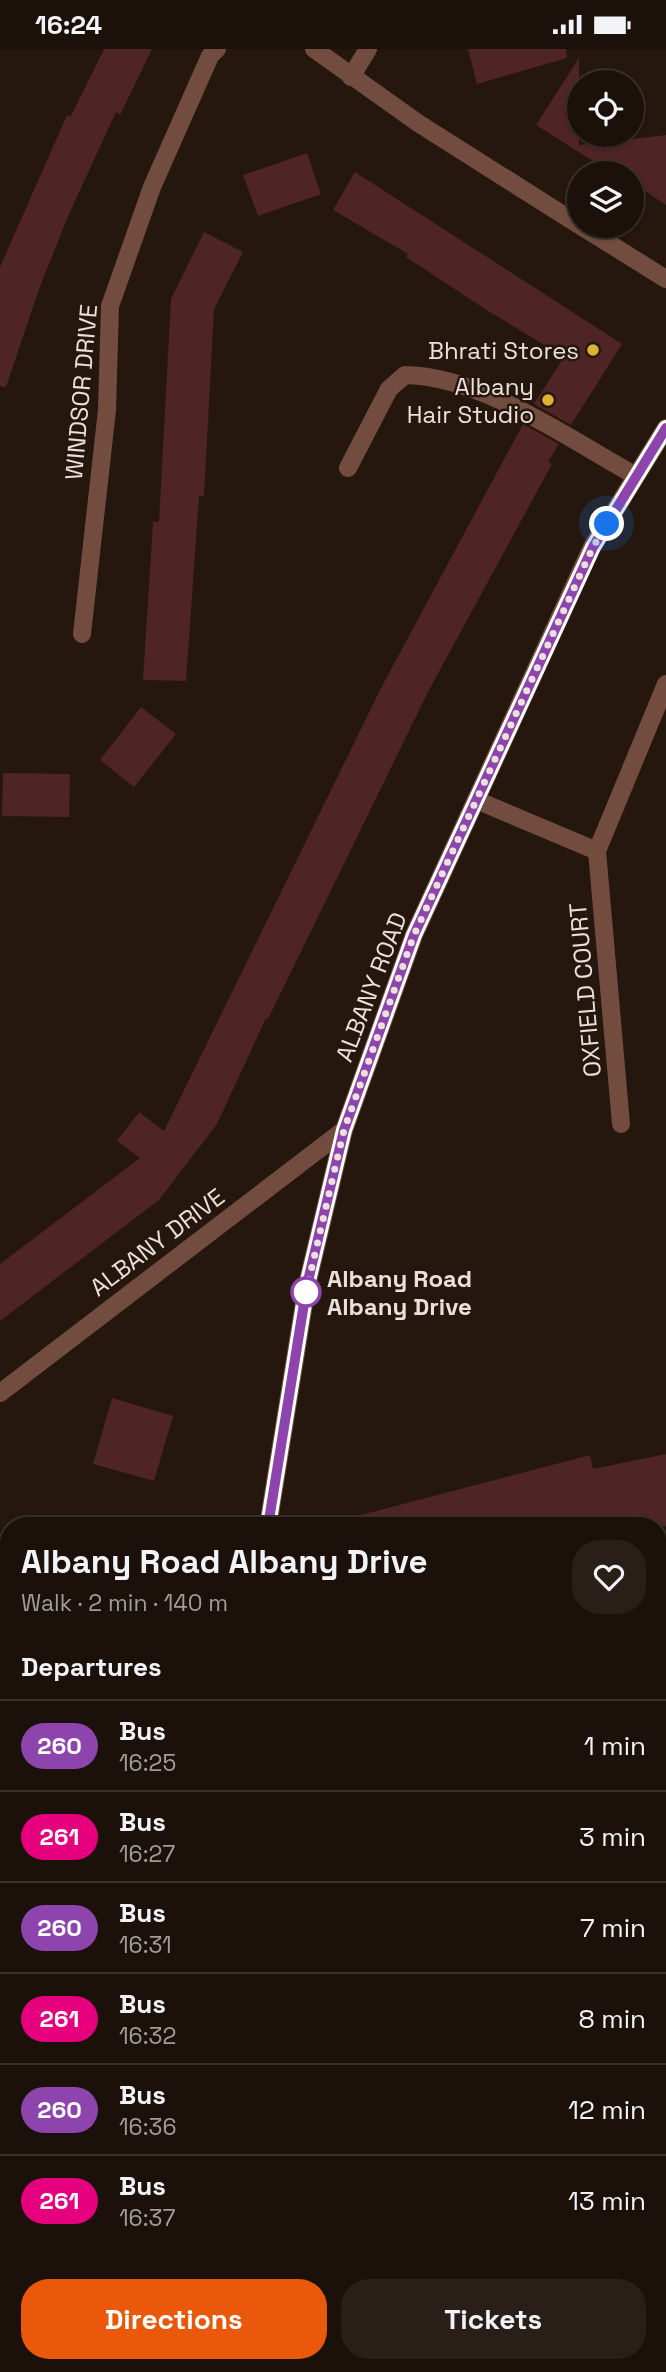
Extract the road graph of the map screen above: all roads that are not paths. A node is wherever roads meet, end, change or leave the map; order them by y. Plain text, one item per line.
1 (217, 49) edge
2 (314, 49) edge
3 (368, 49) edge
4 (351, 77) junction
5 (567, 217) edge
6 (601, 238) edge
7 (666, 279) edge
8 (666, 428) edge
9 (348, 468) dead end
10 (636, 476) junction
11 (82, 634) dead end
12 (666, 684) edge
13 (476, 800) junction
14 (597, 851) junction
15 (621, 1124) dead end
16 (344, 1130) junction
17 (0, 1394) edge
18 (269, 1517) edge

1 - 11 street, WINDSOR DRIVE
2 - 4 street
3 - 4 street
4 - 5 street
6 - 7 street
8 - 10 street, ALBANY ROAD
9 - 10 street
10 - 13 street, ALBANY ROAD
12 - 14 street, OXFIELD COURT
13 - 14 street
13 - 16 street, ALBANY ROAD
14 - 15 street, OXFIELD COURT
16 - 17 street, ALBANY DRIVE
16 - 18 street, ALBANY ROAD

